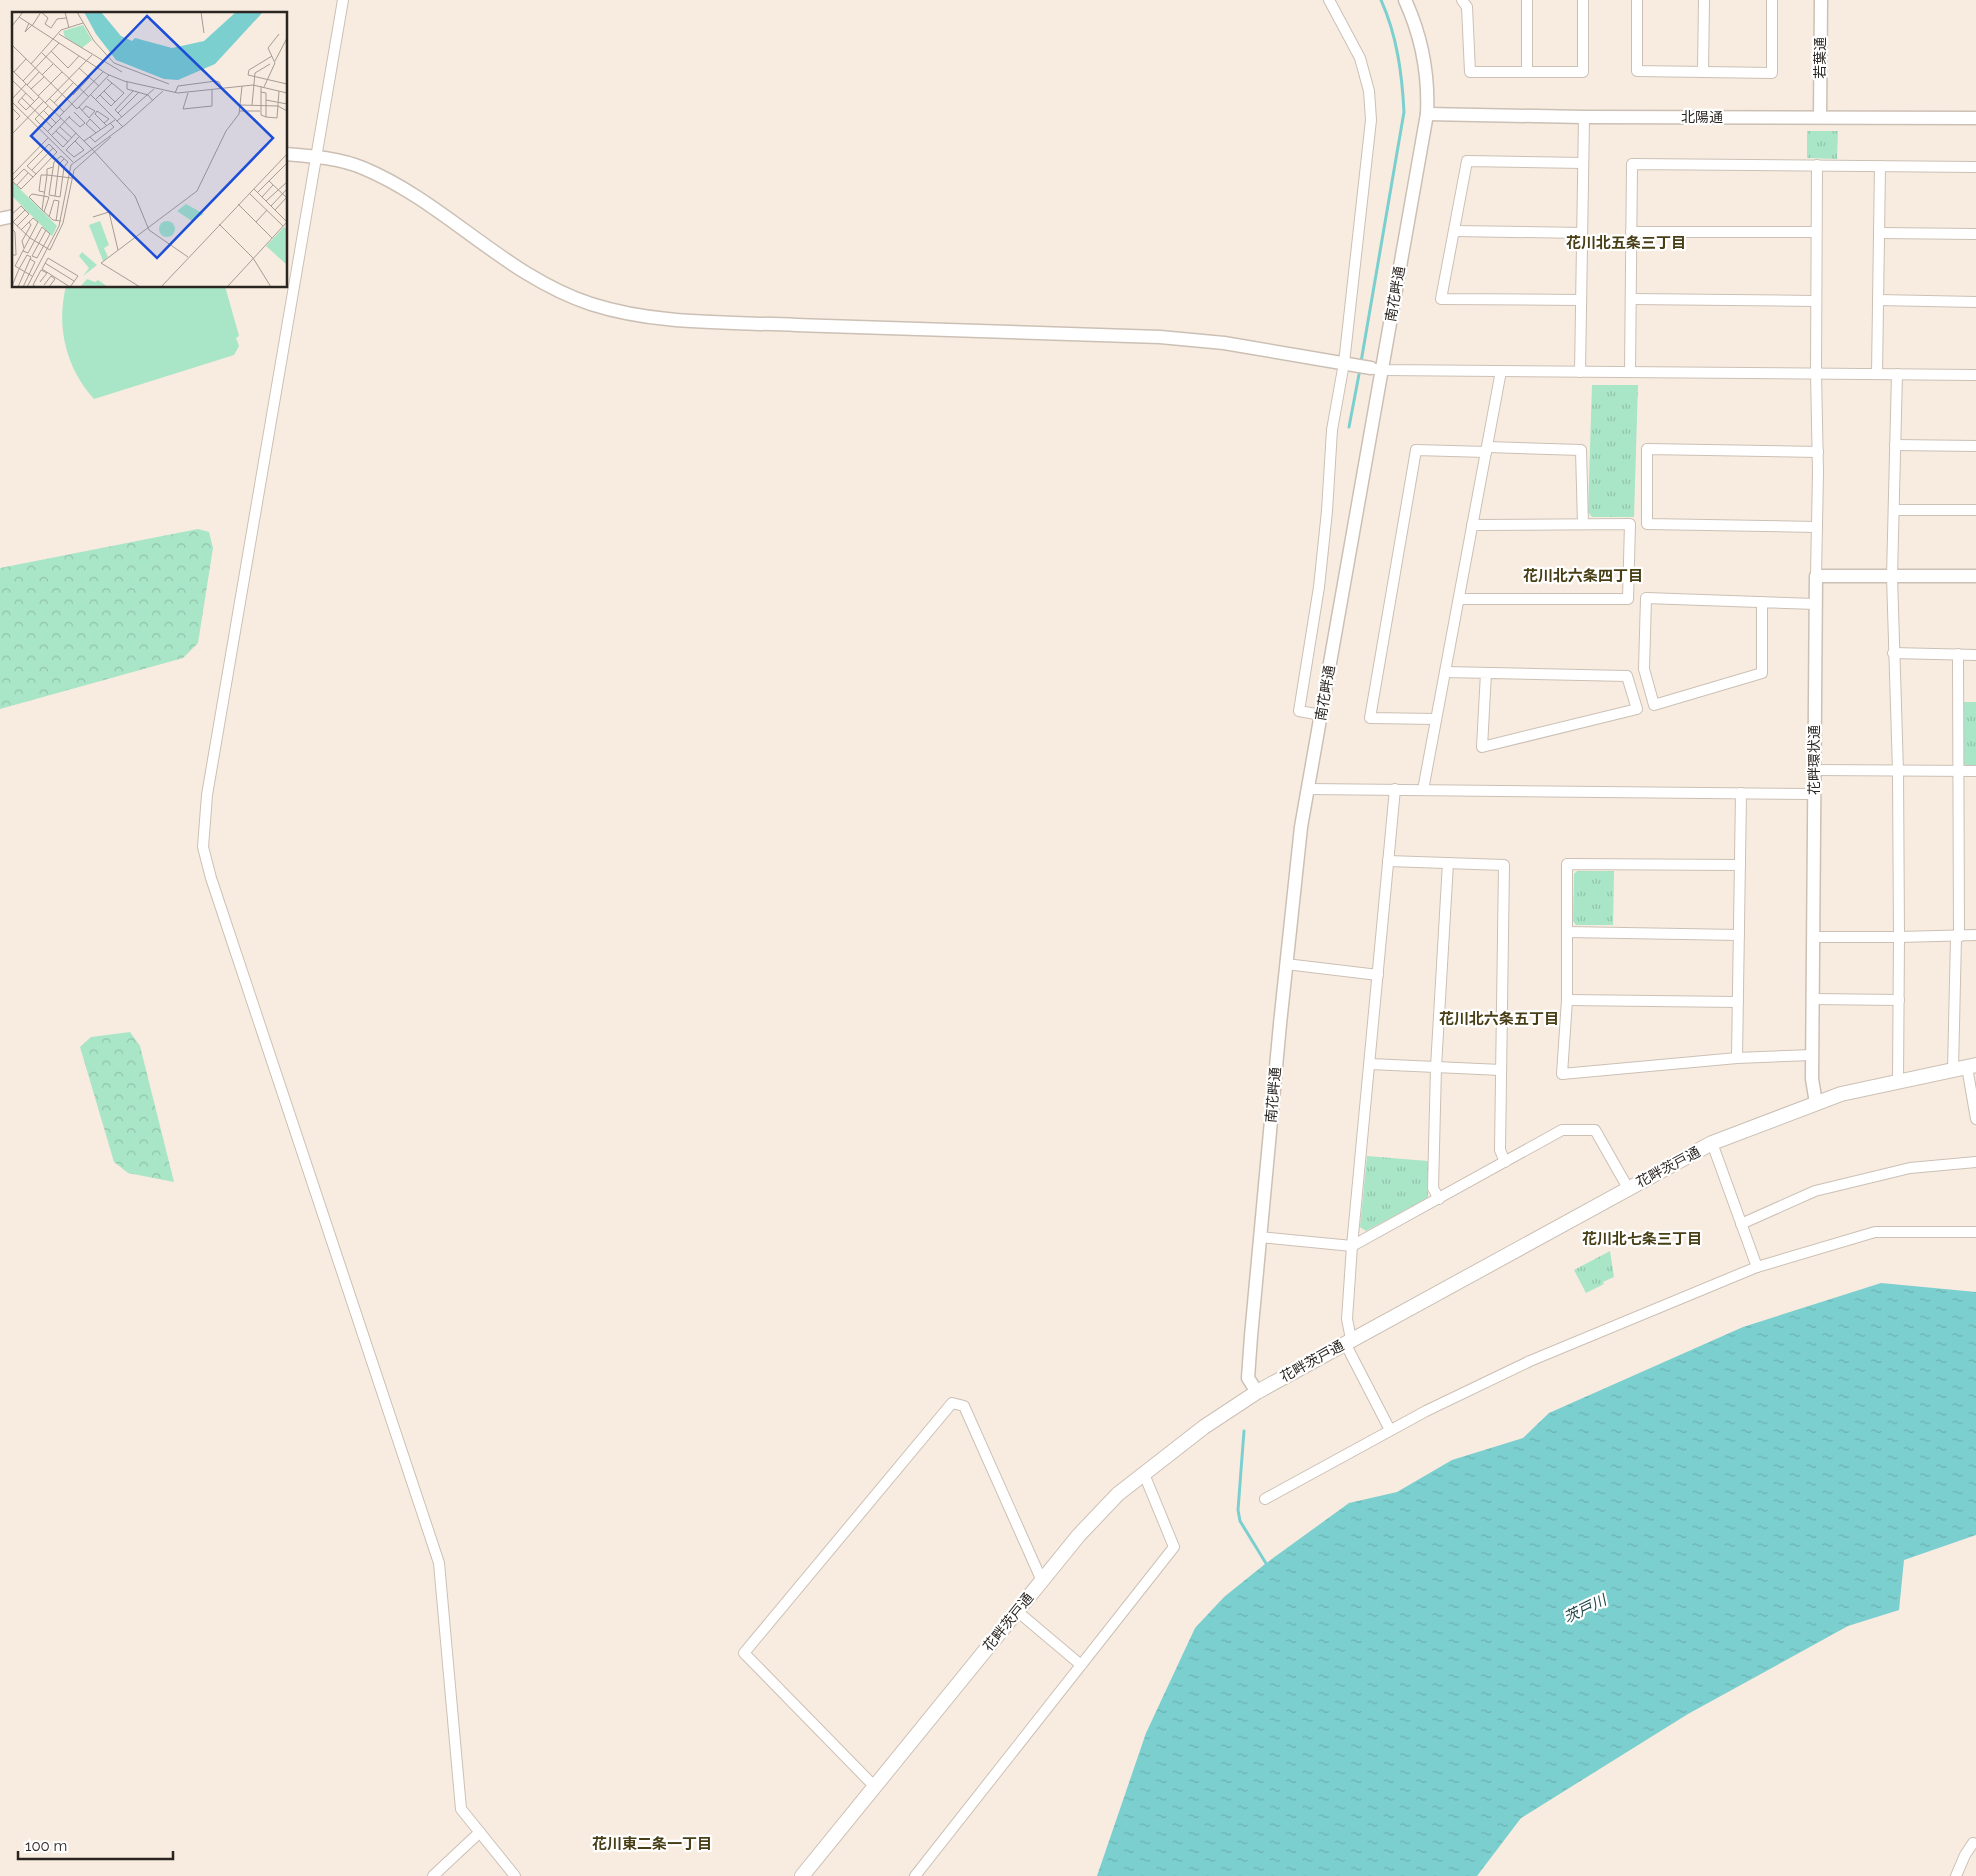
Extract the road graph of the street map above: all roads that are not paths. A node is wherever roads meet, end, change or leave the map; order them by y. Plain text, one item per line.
1 (343, 0) edge
2 (1329, 0) edge
3 (1405, 0) edge
4 (1462, 0) edge
5 (1527, 0) edge
6 (1583, 0) edge
7 (1637, 0) edge
8 (1704, 0) edge
9 (1772, 0) edge
10 (1821, 0) edge
11 (1527, 72) junction
12 (1703, 72) junction
13 (1427, 114) junction
14 (1584, 117) junction
15 (1820, 117) junction
16 (1976, 118) edge
17 (288, 154) edge
18 (315, 157) junction
19 (1583, 163) junction
20 (1817, 165) junction
21 (1880, 166) junction
22 (1976, 167) edge
23 (1454, 231) junction
24 (1631, 232) junction
25 (1816, 232) junction
26 (1582, 233) junction
27 (1879, 233) junction
28 (1976, 234) edge
29 (1631, 299) junction
30 (1581, 300) junction
31 (1816, 300) junction
32 (1878, 300) junction
33 (1976, 302) edge
34 (1349, 364) junction
35 (1376, 369) junction
36 (1501, 371) junction
37 (1580, 372) junction
38 (1630, 372) junction
39 (1816, 373) junction
40 (1877, 374) junction
41 (1897, 374) junction
42 (1976, 375) edge
43 (1895, 445) junction
44 (1976, 446) edge
45 (1486, 450) junction
46 (1818, 452) junction
47 (1894, 510) junction
48 (1976, 510) edge
49 (1583, 524) junction
50 (1472, 525) junction
51 (1817, 527) junction
52 (1816, 576) junction
53 (1892, 576) junction
54 (1976, 576) edge
55 (1459, 599) junction
56 (1762, 602) junction
57 (1816, 604) junction
58 (1893, 653) junction
59 (1958, 654) junction
60 (1976, 655) edge
61 (1445, 672) junction
62 (1486, 673) junction
63 (1321, 715) junction
64 (1436, 719) junction
65 (1814, 770) junction
66 (1898, 770) junction
67 (1957, 771) junction
68 (1976, 771) edge
69 (1308, 789) junction
70 (1395, 789) junction
71 (1423, 790) junction
72 (1741, 793) junction
73 (1814, 794) junction
74 (1388, 860) junction
75 (1448, 863) junction
76 (1740, 865) junction
77 (1567, 932) junction
78 (1739, 935) junction
79 (1976, 935) edge
80 (1813, 937) junction
81 (1958, 937) junction
82 (1899, 938) junction
83 (1286, 964) junction
84 (1378, 975) junction
85 (1813, 999) junction
86 (1567, 1000) junction
87 (1899, 1000) junction
88 (1738, 1002) junction
89 (1812, 1055) junction
90 (1737, 1058) junction
91 (1370, 1064) junction
92 (1436, 1067) junction
93 (1965, 1067) edge
94 (1501, 1070) junction
95 (1898, 1082) junction
96 (1816, 1103) junction
97 (1976, 1119) edge
98 (1712, 1143) junction
99 (1505, 1162) junction
100 (1976, 1162) edge
101 (1628, 1188) junction
102 (1439, 1199) junction
103 (1741, 1224) junction
104 (1976, 1232) edge
105 (1260, 1237) junction
106 (1352, 1246) junction
107 (1757, 1267) junction
108 (1348, 1341) junction
109 (1257, 1392) junction
110 (1390, 1430) junction
111 (1144, 1474) junction
112 (1265, 1499) dead end
113 (1042, 1581) junction
114 (1017, 1611) junction
115 (1081, 1666) junction
116 (874, 1786) junction
117 (480, 1832) junction
118 (1973, 1843) dead end
119 (805, 1875) edge
120 (433, 1876) edge
121 (515, 1876) edge
122 (915, 1876) edge
123 (1956, 1876) edge

1 - 18 street
2 - 34 street
3 - 13 street, 南花畔通
4 - 11 street
5 - 11 street
6 - 11 street
7 - 12 street
8 - 12 street
9 - 12 street
10 - 15 street, 若葉通
13 - 14 street, 北陽通
13 - 35 street, 南花畔通
14 - 15 street, 北陽通
14 - 19 street
15 - 16 street, 北陽通
17 - 18 street
18 - 34 street
18 - 117 street
19 - 23 street
19 - 26 street
20 - 21 street
20 - 24 street
20 - 25 street
21 - 22 street
21 - 27 street
23 - 26 street
23 - 30 street
24 - 25 street
24 - 29 street
25 - 31 street
26 - 30 street
27 - 28 street
27 - 32 street
29 - 31 street
29 - 38 street
30 - 37 street
31 - 39 street
32 - 33 street
32 - 40 street
34 - 35 street
34 - 63 street
35 - 36 street
35 - 63 street, 南花畔通
36 - 37 street
36 - 45 street
37 - 38 street
38 - 39 street
39 - 40 street
39 - 46 street
40 - 41 street
41 - 42 street
41 - 43 street
43 - 44 street
43 - 47 street
45 - 49 street
45 - 50 street
45 - 64 street
46 - 51 street
46 - 51 street
47 - 48 street
47 - 53 street
49 - 50 street
49 - 55 street
50 - 55 street
51 - 52 street
52 - 53 street
52 - 57 street, 花畔環状通
53 - 54 street
53 - 58 street
55 - 61 street
56 - 56 street
56 - 57 street
57 - 65 street, 花畔環状通
58 - 59 street
58 - 66 street
59 - 60 street
59 - 67 street
61 - 62 street
61 - 64 street
62 - 62 street
63 - 69 street, 南花畔通
64 - 71 street
65 - 66 street
65 - 73 street, 花畔環状通
66 - 67 street
66 - 82 street
67 - 68 street
67 - 81 street
69 - 70 street
69 - 83 street, 南花畔通
70 - 71 street
70 - 74 street
71 - 72 street
72 - 73 street
72 - 76 street
73 - 80 street, 花畔環状通
74 - 75 street
74 - 84 street
75 - 92 street
75 - 94 street
76 - 77 street
76 - 78 street
77 - 78 street
77 - 86 street
78 - 88 street
79 - 81 street
80 - 82 street
80 - 85 street, 花畔環状通
81 - 82 street
81 - 93 street
82 - 87 street
83 - 84 street
83 - 105 street, 南花畔通
84 - 91 street
85 - 87 street
85 - 89 street, 花畔環状通
86 - 88 street
86 - 90 street
87 - 95 street
88 - 90 street
89 - 90 street
89 - 96 street, 花畔環状通
91 - 92 street
91 - 106 street
92 - 94 street
92 - 102 street
93 - 95 main road, 花畔茨戸通
93 - 97 street
94 - 99 street
95 - 96 main road, 花畔茨戸通
96 - 98 main road, 花畔茨戸通
98 - 101 main road, 花畔茨戸通
98 - 103 street
99 - 101 street
99 - 102 street
100 - 103 street
101 - 108 main road, 花畔茨戸通
102 - 106 street
103 - 107 street
104 - 107 street
105 - 106 street
105 - 109 street, 南花畔通
106 - 108 street
107 - 110 street
108 - 109 main road, 花畔茨戸通
108 - 110 street
109 - 111 main road, 花畔茨戸通
110 - 112 street
111 - 113 main road, 花畔茨戸通
111 - 115 street
113 - 114 main road, 花畔茨戸通
113 - 116 street
114 - 115 street
114 - 116 main road, 花畔茨戸通
115 - 122 street
116 - 119 main road, 花畔茨戸通
117 - 120 street
117 - 121 street
118 - 123 street

